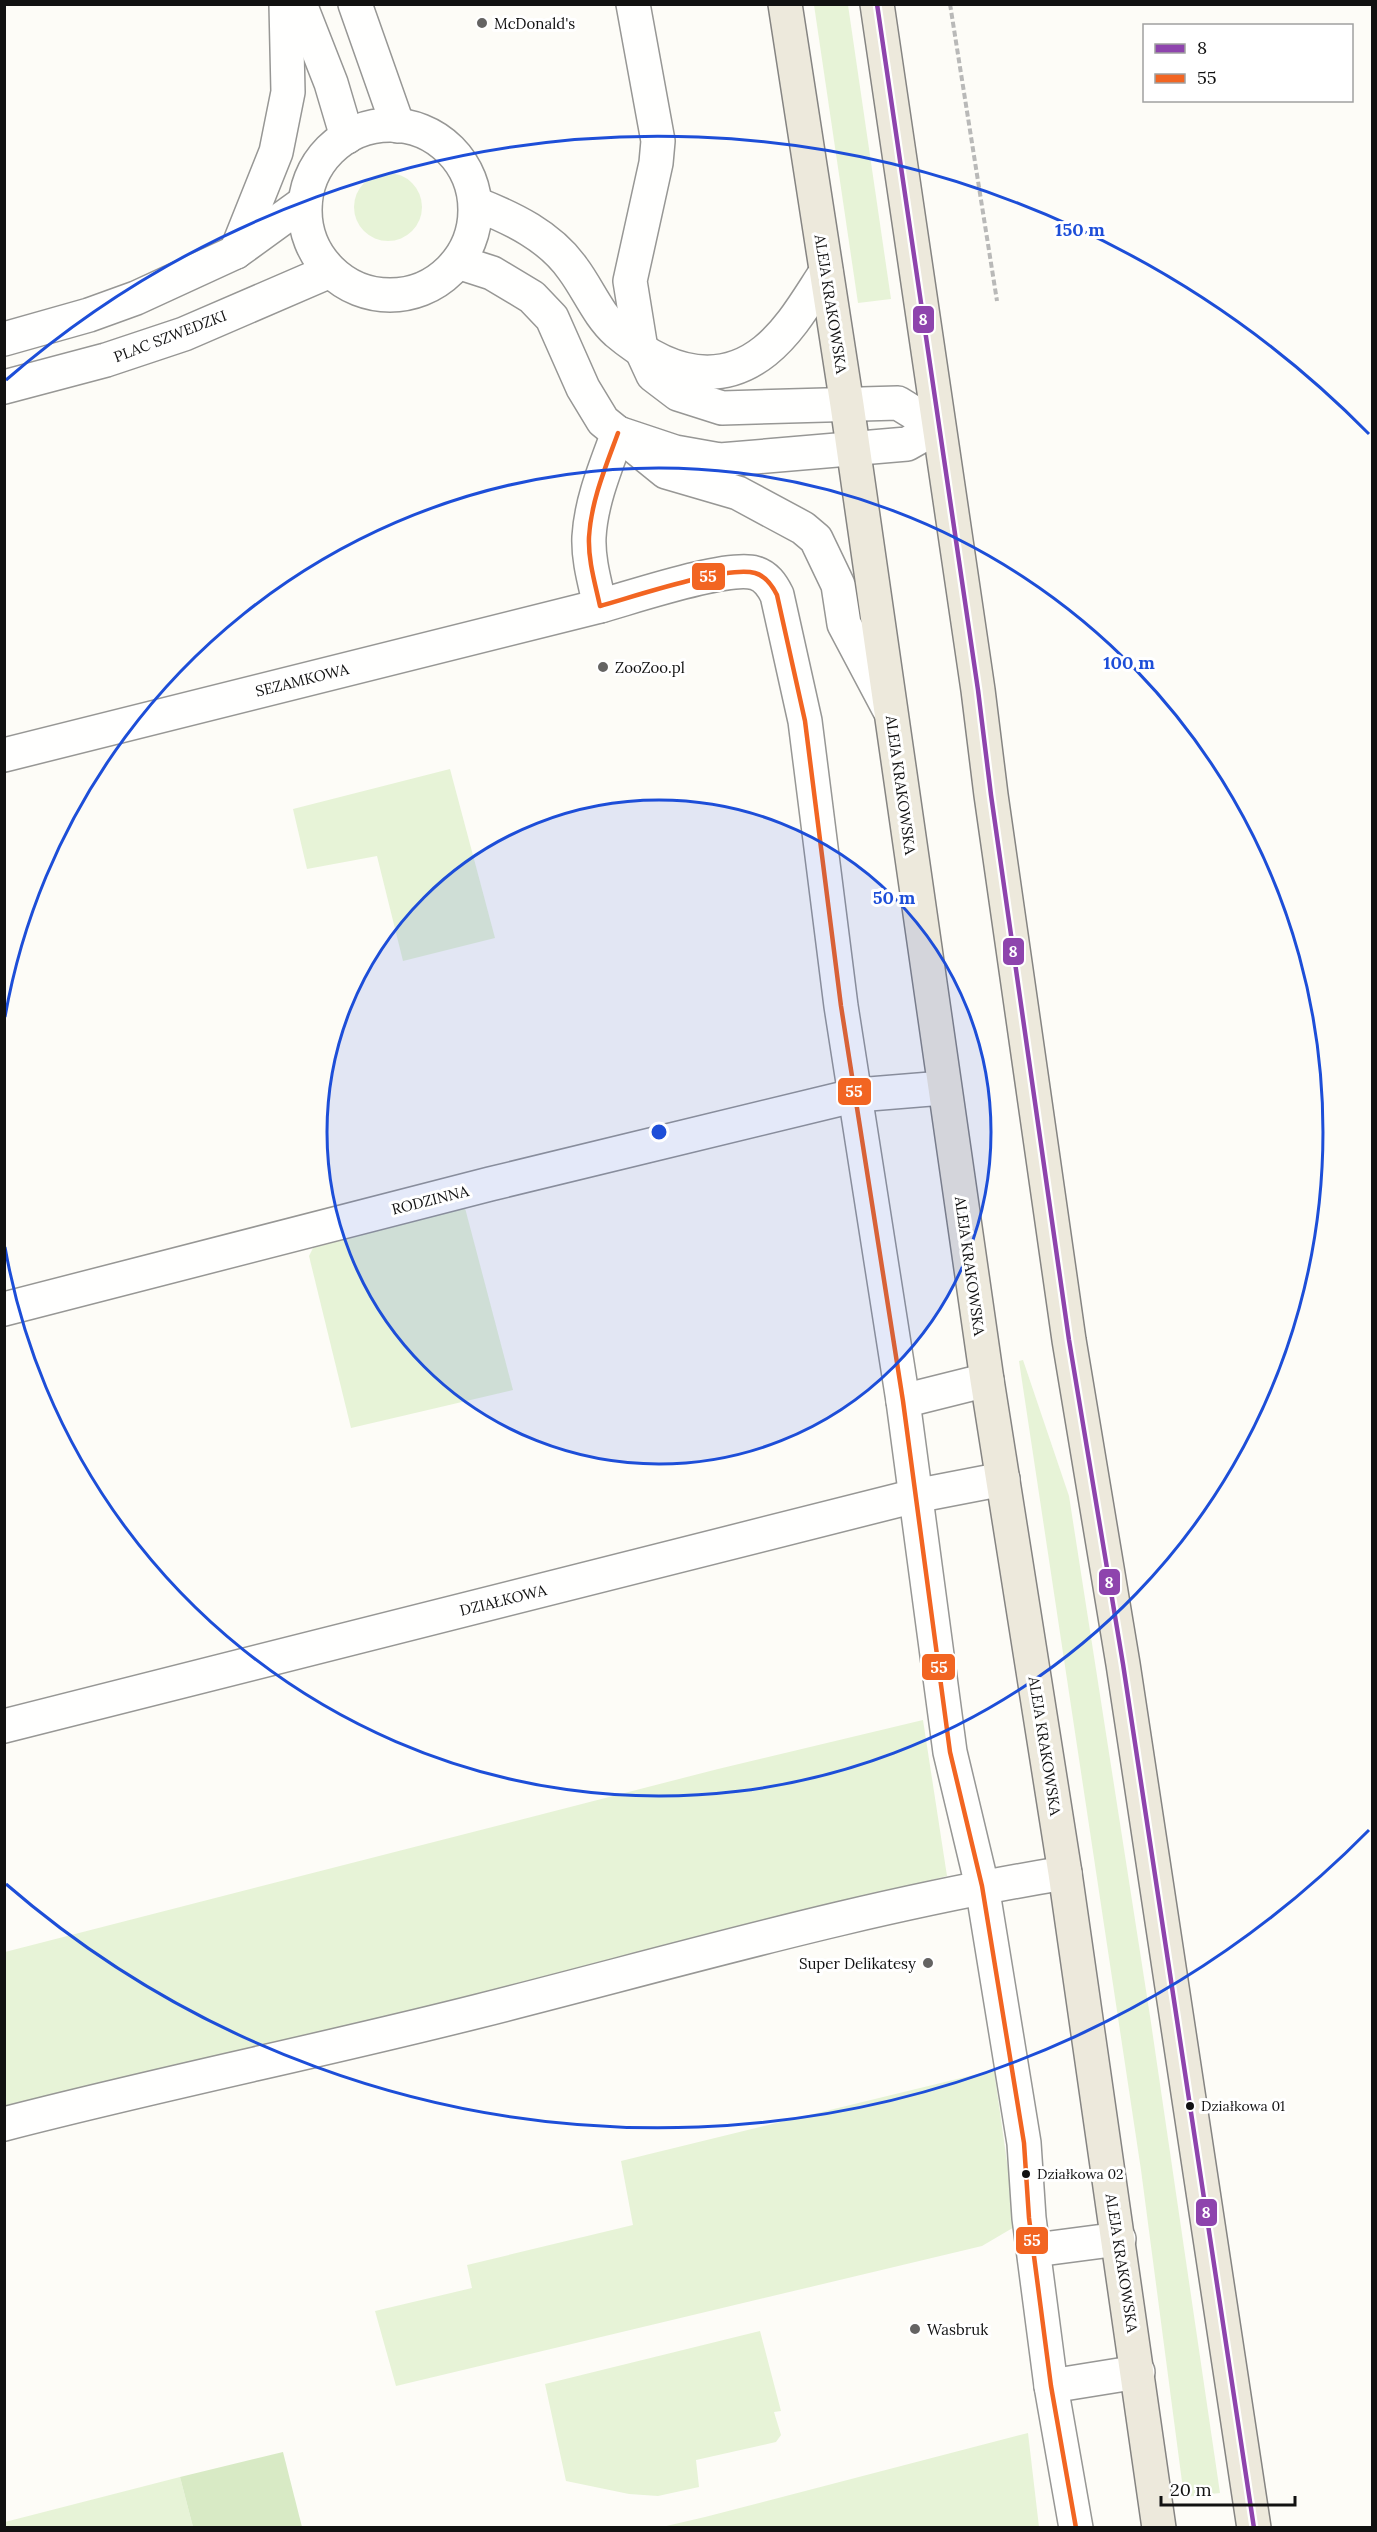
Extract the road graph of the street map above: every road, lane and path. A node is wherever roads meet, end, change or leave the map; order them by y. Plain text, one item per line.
1 (286, 4) edge
2 (300, 4) edge
3 (355, 4) edge
4 (633, 4) edge
5 (785, 4) edge
6 (877, 4) edge
7 (951, 4) edge
8 (398, 126) junction
9 (346, 137) junction
10 (305, 202) junction
11 (476, 204) junction
12 (236, 252) junction
13 (458, 262) junction
14 (330, 271) junction
15 (826, 272) junction
16 (997, 301) dead end
17 (4, 339) edge
18 (641, 349) junction
19 (4, 387) edge
20 (847, 405) junction
21 (938, 427) junction
22 (618, 433) junction
23 (852, 450) junction
24 (600, 606) junction
25 (891, 713) junction
26 (4, 755) edge
27 (943, 1088) junction
28 (857, 1095) junction
29 (4, 1309) edge
30 (987, 1380) junction
31 (903, 1401) junction
32 (1003, 1479) junction
33 (915, 1496) junction
34 (4, 1726) edge
35 (1065, 1873) junction
36 (982, 1886) junction
37 (4, 2124) edge
38 (1119, 2239) junction
39 (1035, 2250) junction
40 (1138, 2372) junction
41 (1052, 2386) junction
42 (1076, 2528) edge
43 (1159, 2528) edge
44 (1254, 2528) edge

1 - 12 street
2 - 9 street
3 - 8 street
4 - 18 street
5 - 15 main road, ALEJA KRAKOWSKA
6 - 21 main road
7 - 16 path
8 - 9 street
8 - 11 street
9 - 10 street
10 - 12 street
10 - 14 street
11 - 13 street
11 - 18 street
12 - 17 street
13 - 14 street
13 - 22 street
14 - 19 street, PLAC SZWEDZKI
15 - 18 street
15 - 20 main road, ALEJA KRAKOWSKA
18 - 20 street
20 - 21 street
20 - 23 main road, ALEJA KRAKOWSKA
21 - 23 street
21 - 44 main road
22 - 23 street
22 - 24 street
22 - 25 street
23 - 25 main road, ALEJA KRAKOWSKA
24 - 26 street, SEZAMKOWA
24 - 28 street
25 - 27 main road, ALEJA KRAKOWSKA
27 - 28 street, RODZINNA
27 - 30 main road, ALEJA KRAKOWSKA
28 - 29 street, RODZINNA
28 - 31 street
30 - 31 street
30 - 32 main road, ALEJA KRAKOWSKA
31 - 33 street
32 - 33 street, DZIAŁKOWA
32 - 35 main road, ALEJA KRAKOWSKA
33 - 34 street, DZIAŁKOWA
33 - 36 street
35 - 36 street
35 - 38 main road, ALEJA KRAKOWSKA
36 - 37 street
36 - 39 street
38 - 39 street
38 - 40 main road, ALEJA KRAKOWSKA
39 - 41 street
40 - 41 street
40 - 43 main road, ALEJA KRAKOWSKA
41 - 42 street

